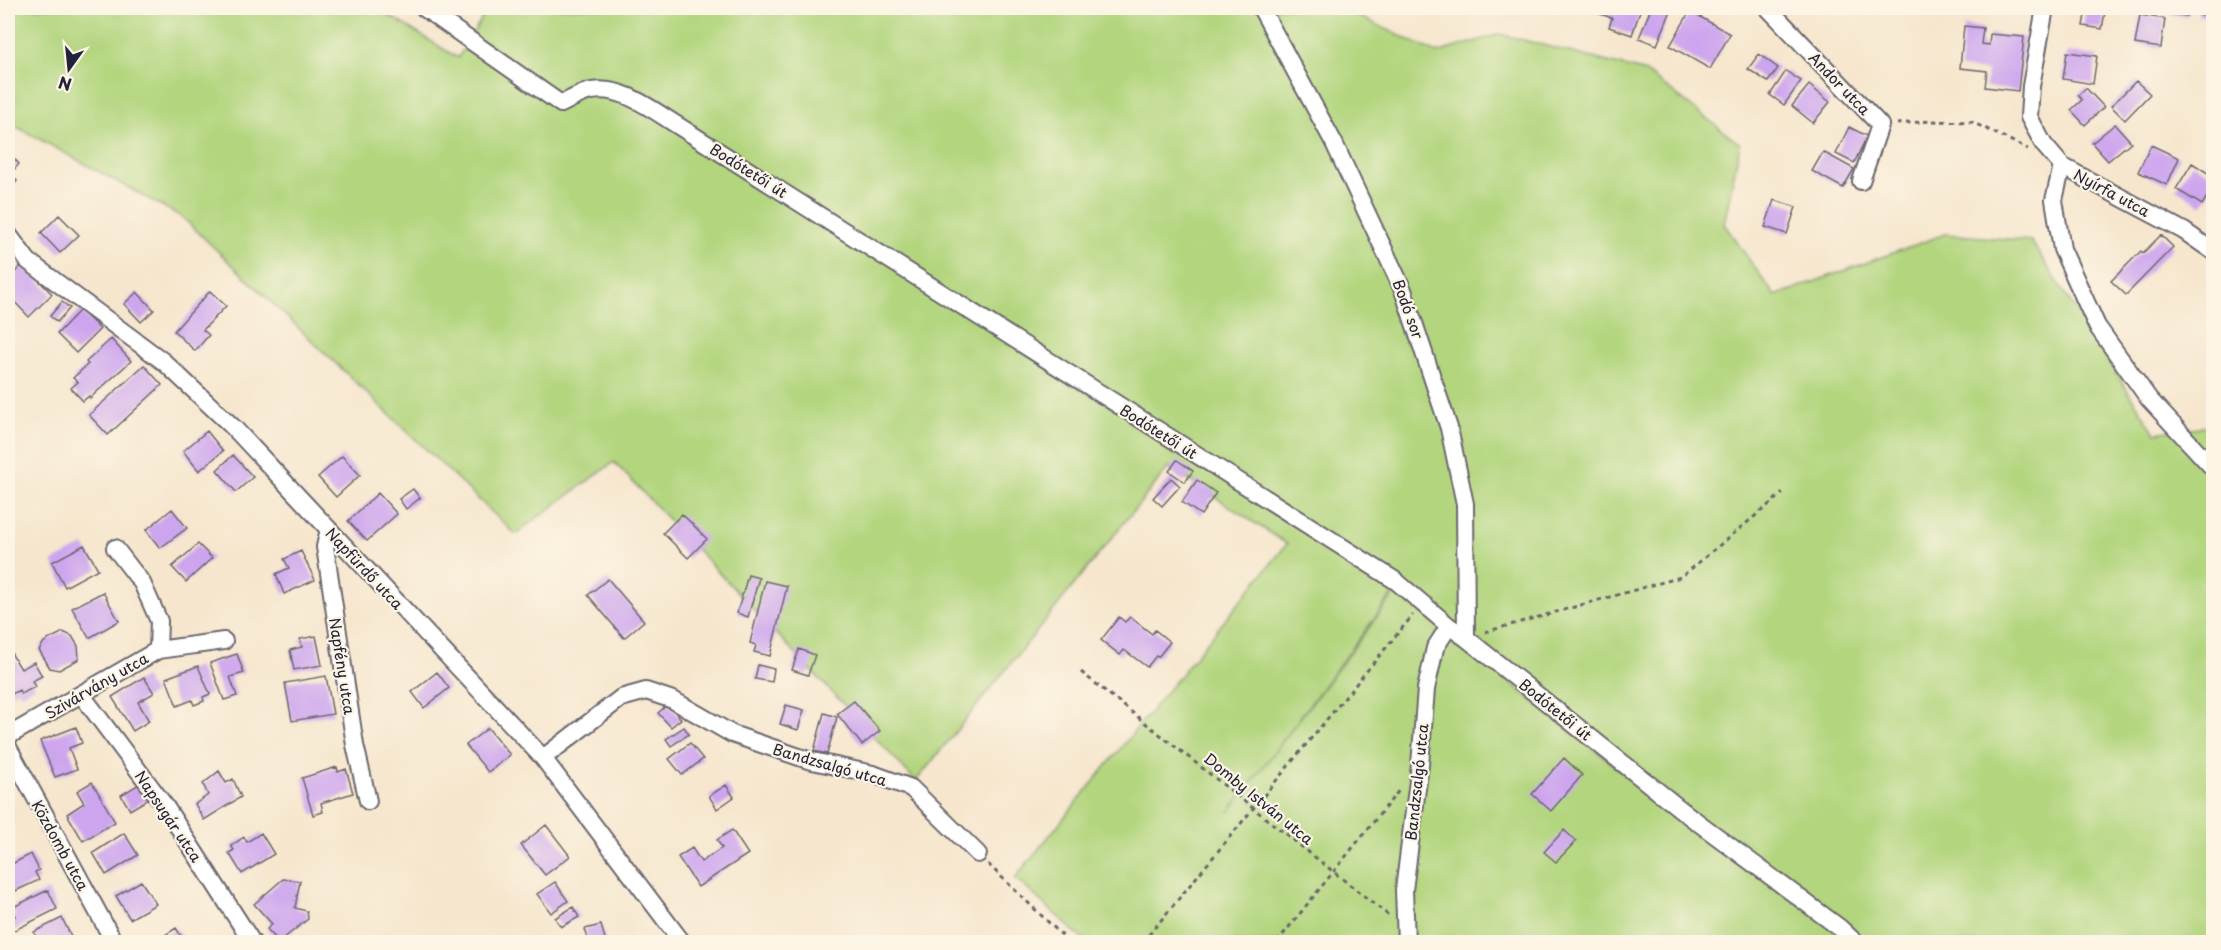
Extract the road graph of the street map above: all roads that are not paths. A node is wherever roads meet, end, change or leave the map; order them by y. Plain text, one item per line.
1 (424, 8) edge
2 (1261, 8) edge
3 (1768, 8) edge
4 (2045, 8) edge
5 (2062, 166) junction
6 (1861, 181) dead end
7 (8, 234) edge
8 (2214, 252) edge
9 (2214, 469) edge
10 (329, 529) junction
11 (115, 548) dead end
12 (1449, 626) junction
13 (1466, 638) junction
14 (224, 642) dead end
15 (158, 650) junction
16 (81, 694) junction
17 (8, 736) edge
18 (8, 747) edge
19 (543, 758) junction
20 (368, 801) dead end
21 (978, 854) road end
22 (1406, 936) edge
23 (114, 942) edge
24 (252, 942) edge
25 (682, 942) edge
26 (1855, 942) edge

1 - 12 street, Bodótetői út
2 - 13 street, Bodó sor
3 - 6 street, Andor utca
4 - 5 street, Nyírfa utca
5 - 8 street, Nyírfa utca
5 - 9 street
7 - 10 street, Napfürdő utca
10 - 19 street, Napfürdő utca
10 - 20 street, Napfény utca
11 - 15 street
12 - 13 street, Bodótetői út
12 - 22 street, Bandzsalgó utca
13 - 26 street, Bodótetői út
14 - 15 street, Szivárvány utca
15 - 16 street, Szivárvány utca
16 - 17 street, Szivárvány utca
16 - 24 street, Napsugár utca
18 - 23 street, Közdomb utca
19 - 21 street, Bandzsalgó utca
19 - 25 street, Napfürdő utca

